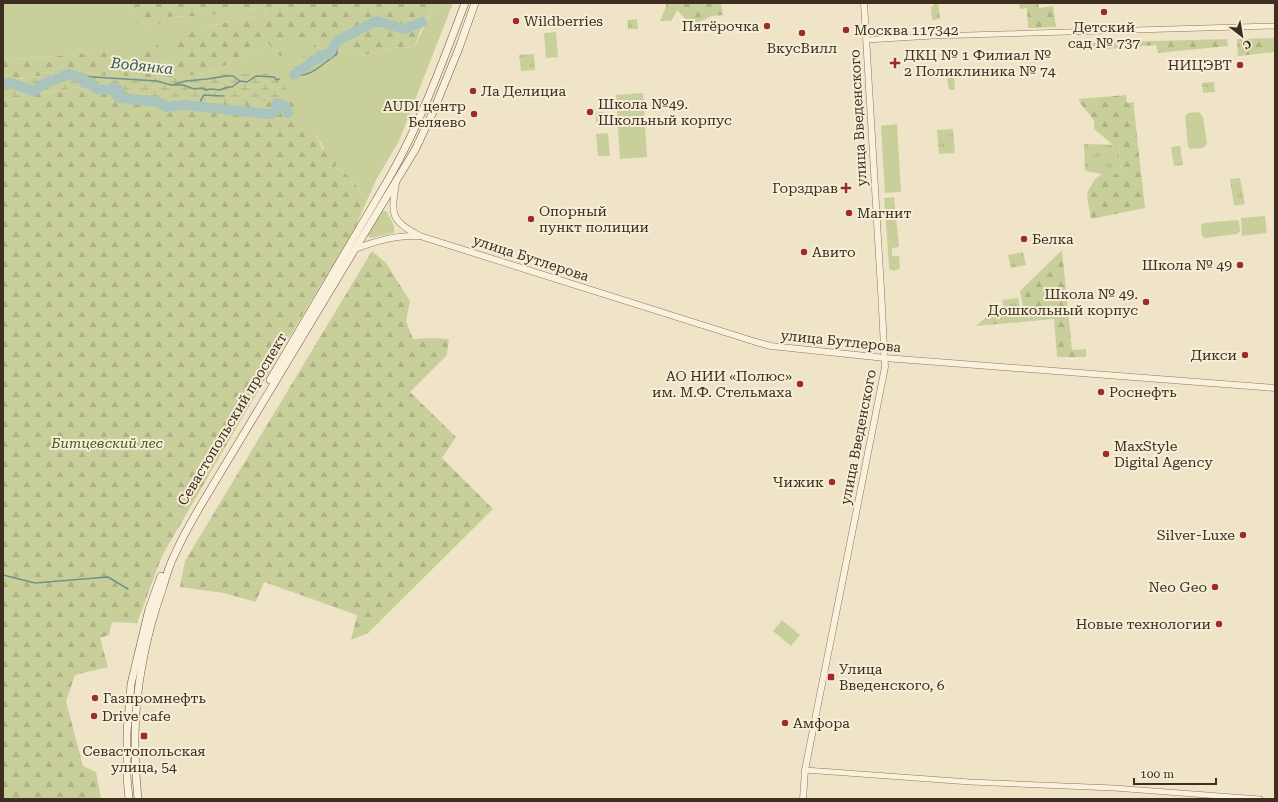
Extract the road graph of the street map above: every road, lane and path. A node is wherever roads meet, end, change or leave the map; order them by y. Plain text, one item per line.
1 (465, 3) edge
2 (475, 3) edge
3 (864, 3) edge
4 (1275, 26) edge
5 (866, 40) junction
6 (436, 76) junction
7 (446, 80) junction
8 (397, 181) junction
9 (420, 236) junction
10 (354, 248) junction
11 (885, 358) junction
12 (1275, 388) edge
13 (805, 770) junction
14 (129, 799) edge
15 (138, 799) edge
16 (803, 799) edge
17 (1260, 799) edge

1 - 6 main road, Севастопольский проспект
2 - 7 main road, Севастопольский проспект
3 - 5 street, улица Введенского
4 - 5 street
5 - 11 street, улица Введенского
6 - 7 street
6 - 14 main road, Севастопольский проспект
7 - 8 main road, Севастопольский проспект
8 - 9 street, улица Бутлерова
8 - 10 main road, Севастопольский проспект
9 - 10 street, улица Бутлерова
9 - 11 street, улица Бутлерова
10 - 15 main road, Севастопольский проспект
11 - 12 street, улица Бутлерова
11 - 13 street, улица Введенского
13 - 16 street, улица Введенского
13 - 17 street

